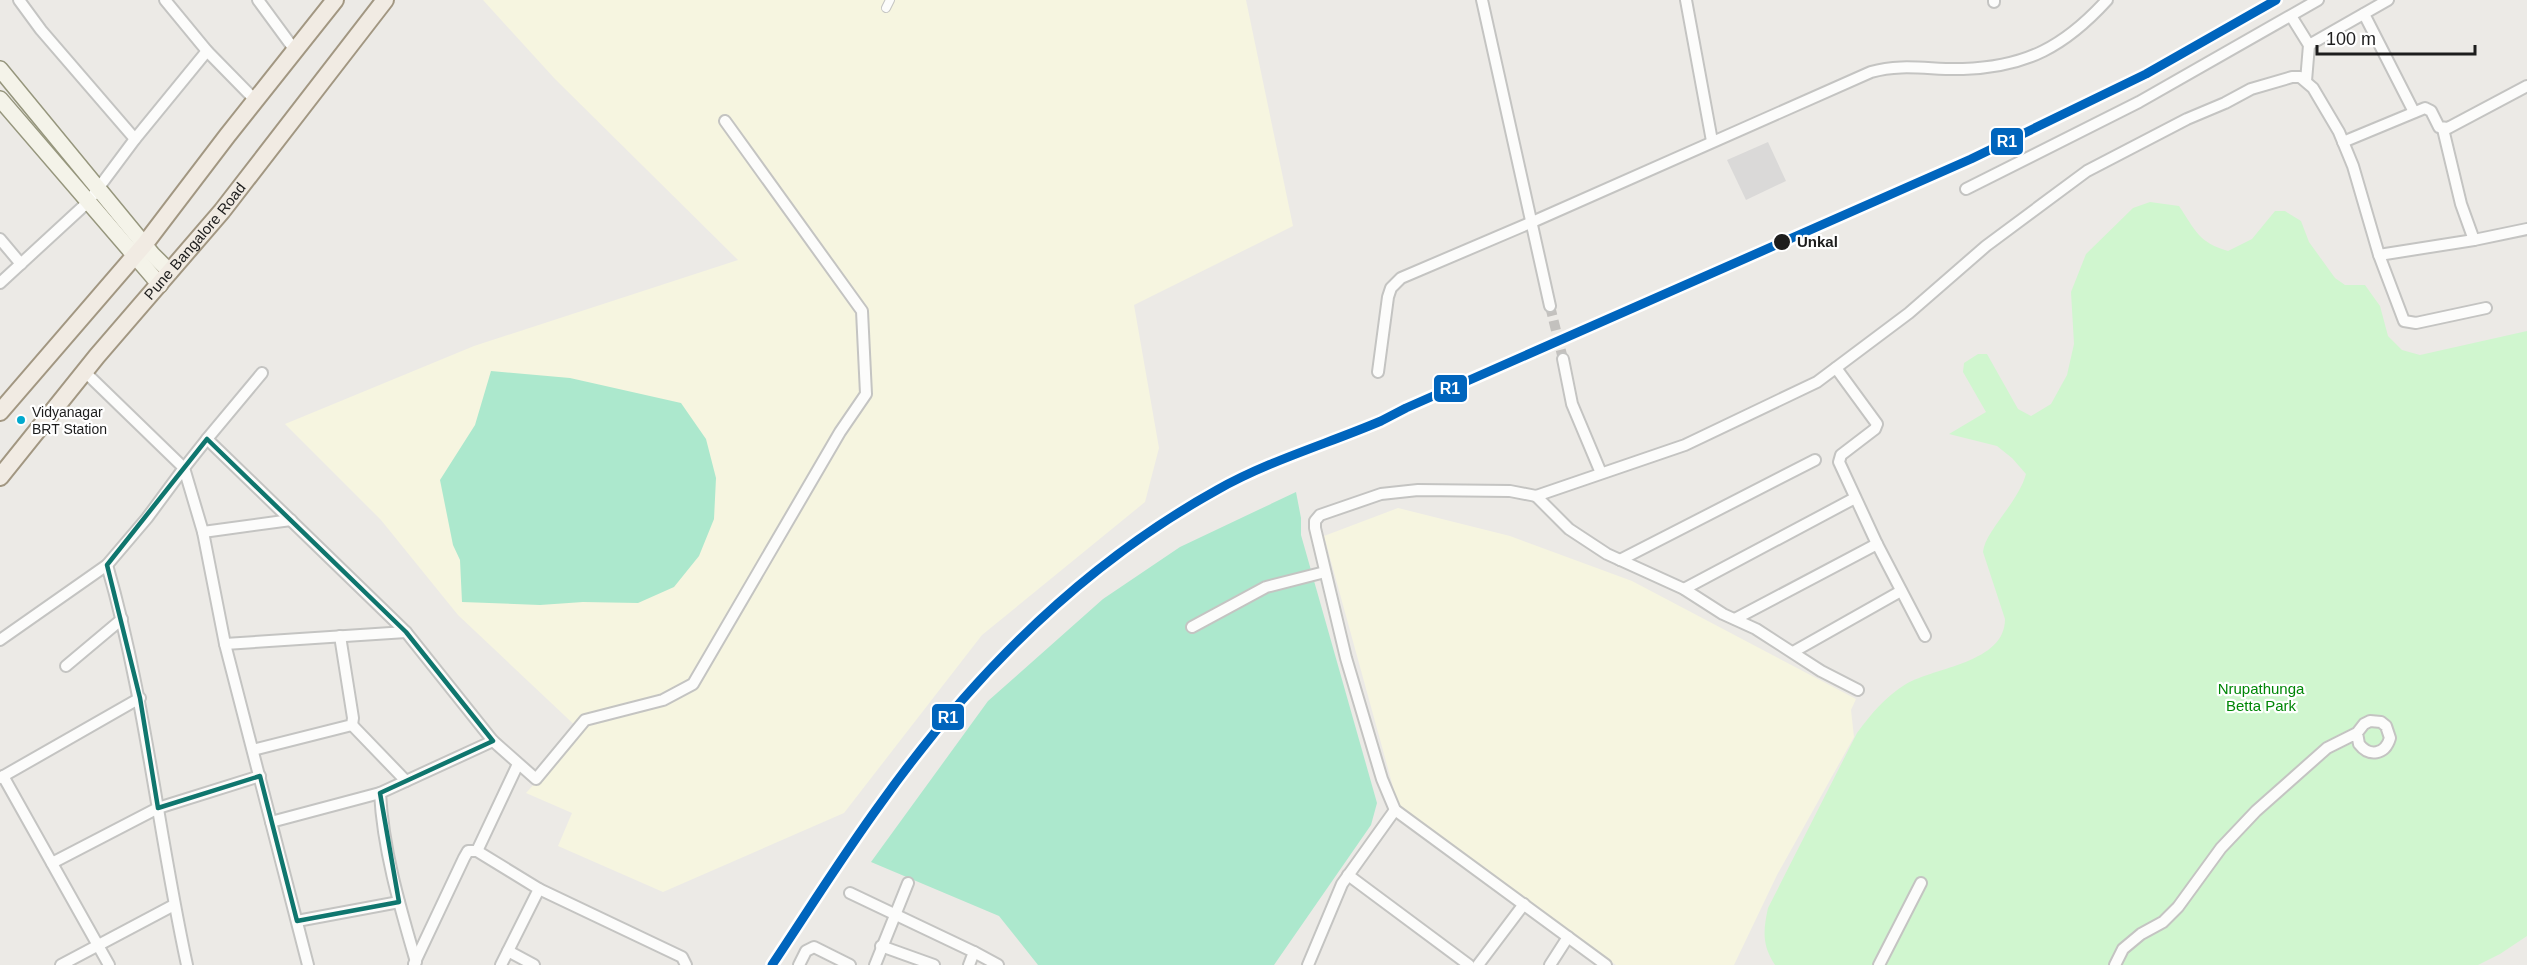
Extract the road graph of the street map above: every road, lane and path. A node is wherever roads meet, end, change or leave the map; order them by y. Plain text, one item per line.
1 (19, 0) edge
2 (165, 0) edge
3 (258, 0) edge
4 (334, 0) edge
5 (385, 0) edge
6 (1482, 0) edge
7 (1686, 0) edge
8 (2107, 0) edge
9 (2318, 0) edge
10 (2388, 0) edge
11 (2364, 14) junction
12 (2290, 16) junction
13 (2309, 45) junction
14 (294, 50) junction
15 (207, 51) junction
16 (0, 69) edge
17 (2306, 81) junction
18 (2527, 86) edge
19 (0, 99) edge
20 (256, 101) junction
21 (2414, 112) junction
22 (725, 121) dead end
23 (2443, 129) junction
24 (135, 139) junction
25 (1712, 141) junction
26 (2343, 142) junction
27 (99, 188) junction
28 (1966, 189) dead end
29 (88, 202) junction
30 (1530, 223) junction
31 (2527, 229) edge
32 (0, 239) edge
33 (2474, 240) junction
34 (139, 251) junction
35 (2379, 255) junction
36 (21, 264) junction
37 (165, 279) junction
38 (0, 283) edge
39 (1550, 306) tunnel mouth
40 (2486, 308) dead end
41 (1563, 359) tunnel mouth
42 (1836, 368) junction
43 (85, 372) junction
44 (1378, 372) dead end
45 (262, 373) dead end
46 (0, 412) edge
47 (207, 439) junction
48 (1815, 460) dead end
49 (184, 468) junction
50 (1601, 473) junction
51 (0, 477) edge
52 (1536, 496) junction
53 (1855, 498) junction
54 (291, 520) junction
55 (203, 532) junction
56 (1877, 544) junction
57 (1620, 560) junction
58 (107, 565) junction
59 (1324, 572) junction
60 (1684, 589) junction
61 (1901, 591) junction
62 (122, 619) junction
63 (1735, 619) junction
64 (1192, 627) dead end
65 (405, 632) junction
66 (340, 636) junction
67 (1925, 636) dead end
68 (0, 640) edge
69 (225, 644) junction
70 (1793, 652) junction
71 (66, 666) dead end
72 (1858, 690) dead end
73 (140, 698) junction
74 (352, 725) junction
75 (2357, 733) dead end
76 (493, 741) junction
77 (253, 750) junction
78 (518, 764) junction
79 (260, 776) junction
80 (1, 777) edge
81 (406, 781) junction
82 (380, 793) junction
83 (158, 808) junction
84 (1395, 810) junction
85 (271, 822) junction
86 (477, 851) junction
87 (52, 863) junction
88 (1348, 875) junction
89 (1921, 883) dead end
90 (908, 884) dead end
91 (539, 889) junction
92 (850, 893) dead end
93 (399, 902) junction
94 (1524, 904) junction
95 (174, 905) junction
96 (895, 912) junction
97 (297, 921) junction
98 (1568, 937) junction
99 (99, 946) junction
100 (882, 946) junction
101 (508, 951) junction
102 (974, 952) junction
103 (415, 963) edge
104 (304, 964) edge
105 (61, 965) edge
106 (109, 965) edge
107 (187, 965) edge
108 (501, 965) edge
109 (534, 965) edge
110 (686, 965) edge
111 (799, 965) edge
112 (849, 965) edge
113 (875, 965) edge
114 (934, 965) edge
115 (969, 965) edge
116 (998, 965) edge
117 (1308, 965) edge
118 (1469, 965) edge
119 (1478, 965) edge
120 (1550, 965) edge
121 (1606, 965) edge
122 (1879, 965) edge
123 (2115, 965) edge

1 - 24 street
2 - 15 street
3 - 14 street
4 - 14 main road
5 - 37 main road, Pune Bangalore Road
6 - 30 street
7 - 25 street
8 - 25 street
9 - 12 street
10 - 11 street
11 - 13 street
11 - 21 street
12 - 13 street
12 - 28 street
13 - 17 street
14 - 20 main road
15 - 20 street
15 - 24 street
16 - 27 main road
17 - 26 street
17 - 42 street
18 - 23 street
19 - 29 main road
20 - 34 main road
21 - 23 street
21 - 26 street
22 - 78 street
23 - 33 street
24 - 27 street
25 - 30 street
26 - 35 street
27 - 29 street
27 - 34 main road
29 - 34 main road
29 - 36 street
30 - 39 street
30 - 44 street
31 - 33 street
32 - 36 street
33 - 35 street
34 - 37 main road
34 - 46 main road
35 - 40 street
36 - 38 street
37 - 43 main road, Pune Bangalore Road
41 - 50 street
42 - 50 street
42 - 53 street
43 - 49 street
43 - 51 main road, Pune Bangalore Road
45 - 47 street
47 - 49 street
47 - 54 street
48 - 57 street
49 - 55 street
49 - 58 street
50 - 52 street
52 - 57 street
52 - 59 street
53 - 56 street
53 - 60 street
54 - 55 street
54 - 65 street
55 - 69 street
56 - 61 street
56 - 63 street
57 - 60 street
58 - 62 street
58 - 68 street
59 - 64 street
59 - 84 street
60 - 63 street
61 - 67 street
61 - 70 street
62 - 71 street
62 - 73 street
63 - 70 street
65 - 66 street
65 - 76 street
66 - 69 street
66 - 74 street
69 - 77 street
70 - 72 street
73 - 80 street
73 - 83 street
74 - 77 street
74 - 81 street
75 - 123 street
76 - 78 street
76 - 81 street
77 - 79 street
78 - 86 street
79 - 83 street
79 - 85 street
80 - 87 street
81 - 82 street
82 - 85 street
82 - 93 street
83 - 87 street
83 - 95 street
84 - 88 street
84 - 94 street
85 - 97 street
86 - 91 street
86 - 103 street
87 - 99 street
88 - 117 street
88 - 118 street
89 - 122 street
90 - 96 street
91 - 101 street
91 - 110 street
92 - 96 street
93 - 97 street
93 - 103 street
94 - 98 street
94 - 119 street
95 - 99 street
95 - 107 street
96 - 100 street
96 - 102 street
97 - 104 street
98 - 120 street
98 - 121 street
99 - 105 street
99 - 106 street
100 - 113 street
100 - 114 street
101 - 108 street
101 - 109 street
102 - 115 street
102 - 116 street
111 - 112 street

